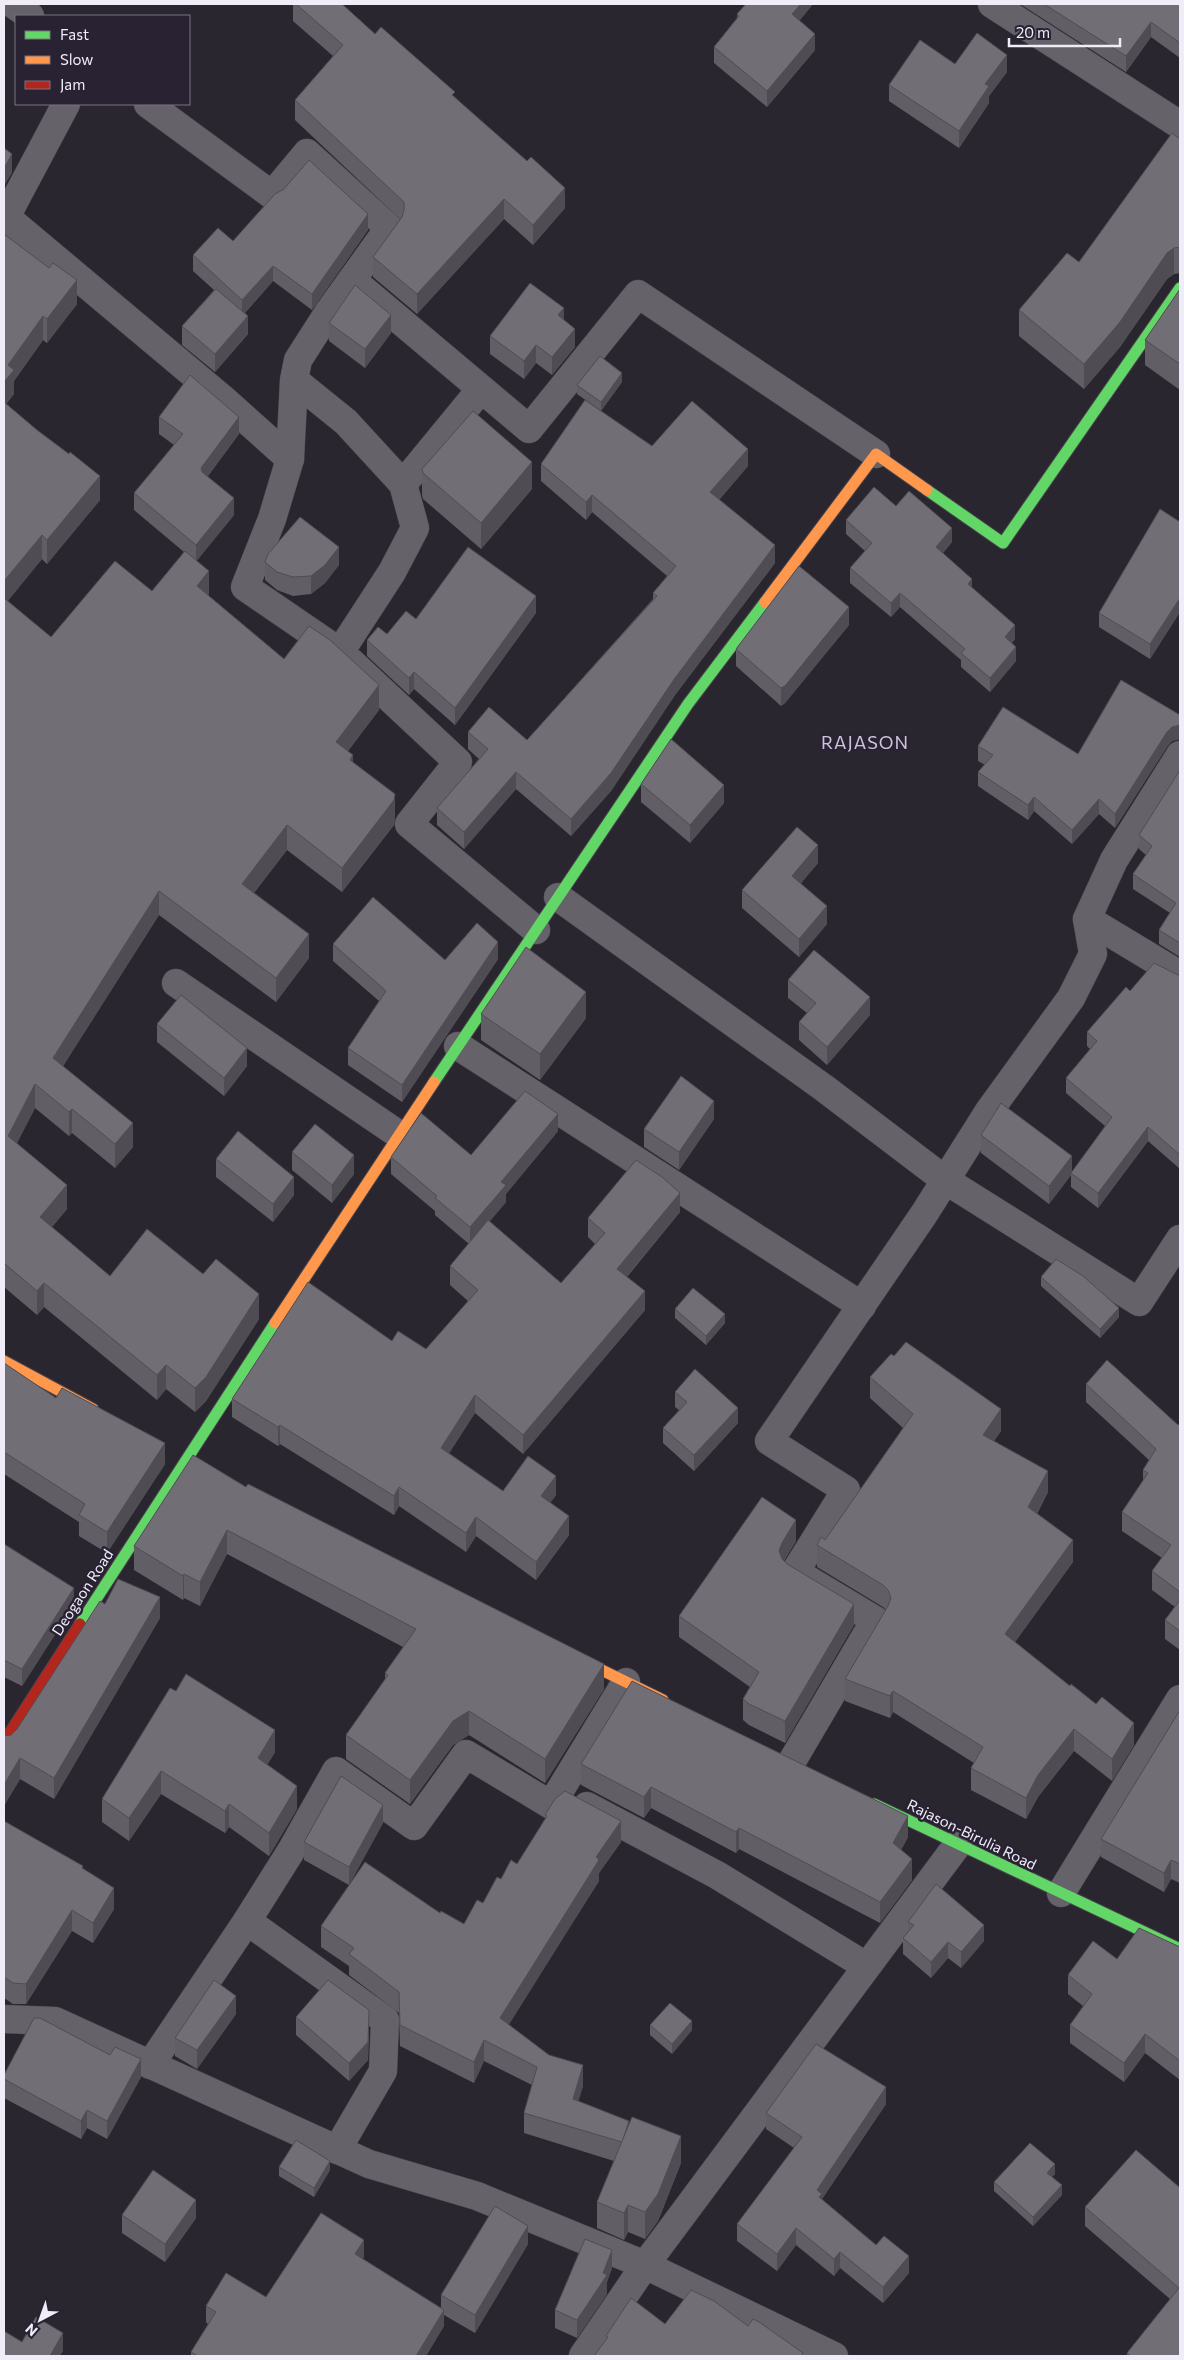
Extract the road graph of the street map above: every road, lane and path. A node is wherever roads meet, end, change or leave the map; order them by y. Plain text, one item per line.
1 (13, 4) edge
2 (992, 4) edge
3 (29, 15) edge
4 (65, 105) edge
5 (149, 105) edge
6 (1180, 125) edge
7 (352, 280) junction
8 (1180, 288) edge
9 (294, 380) junction
10 (481, 389) junction
11 (876, 454) junction
12 (290, 459) junction
13 (403, 484) junction
14 (340, 652) junction
15 (1180, 754) edge
16 (558, 897) junction
17 (1087, 919) junction
18 (536, 930) junction
19 (1180, 975) edge
20 (176, 983) dead end
21 (458, 1046) junction
22 (398, 1134) junction
23 (945, 1180) junction
24 (1180, 1239) edge
25 (862, 1306) junction
26 (4, 1361) edge
27 (107, 1417) edge
28 (561, 1650) edge
29 (626, 1682) junction
30 (1180, 1699) edge
31 (670, 1704) edge
32 (4, 1742) edge
33 (792, 1763) edge
34 (559, 1791) junction
35 (862, 1797) edge
36 (958, 1844) junction
37 (1060, 1893) junction
38 (247, 1921) junction
39 (1180, 1949) edge
40 (866, 1966) junction
41 (4, 2019) edge
42 (150, 2066) junction
43 (337, 2150) junction
44 (645, 2265) junction
45 (583, 2356) edge
46 (834, 2356) edge

1 - 3 street
2 - 6 street
4 - 12 street
5 - 7 street
7 - 9 street
7 - 10 street
8 - 11 street
9 - 12 street
9 - 13 street
10 - 11 street
10 - 13 street
11 - 16 street, Deogaon Road
12 - 14 street
13 - 14 street
14 - 18 street
15 - 17 street
16 - 18 street, Deogaon Road
16 - 23 street
17 - 19 street
17 - 23 street
18 - 21 street, Deogaon Road
20 - 22 street
21 - 22 street, Deogaon Road
21 - 25 street
22 - 32 street, Deogaon Road
23 - 24 street
23 - 25 street
25 - 33 street
26 - 27 street
28 - 29 street
29 - 31 street
29 - 34 street
30 - 37 street
34 - 38 street
34 - 40 street
35 - 36 street, Rajason-Birulia Road
36 - 37 street, Rajason-Birulia Road
36 - 40 street
37 - 39 street, Rajason-Birulia Road
38 - 42 street
38 - 43 street
40 - 44 street
41 - 42 street
42 - 43 street
43 - 44 street
44 - 45 street
44 - 46 street

